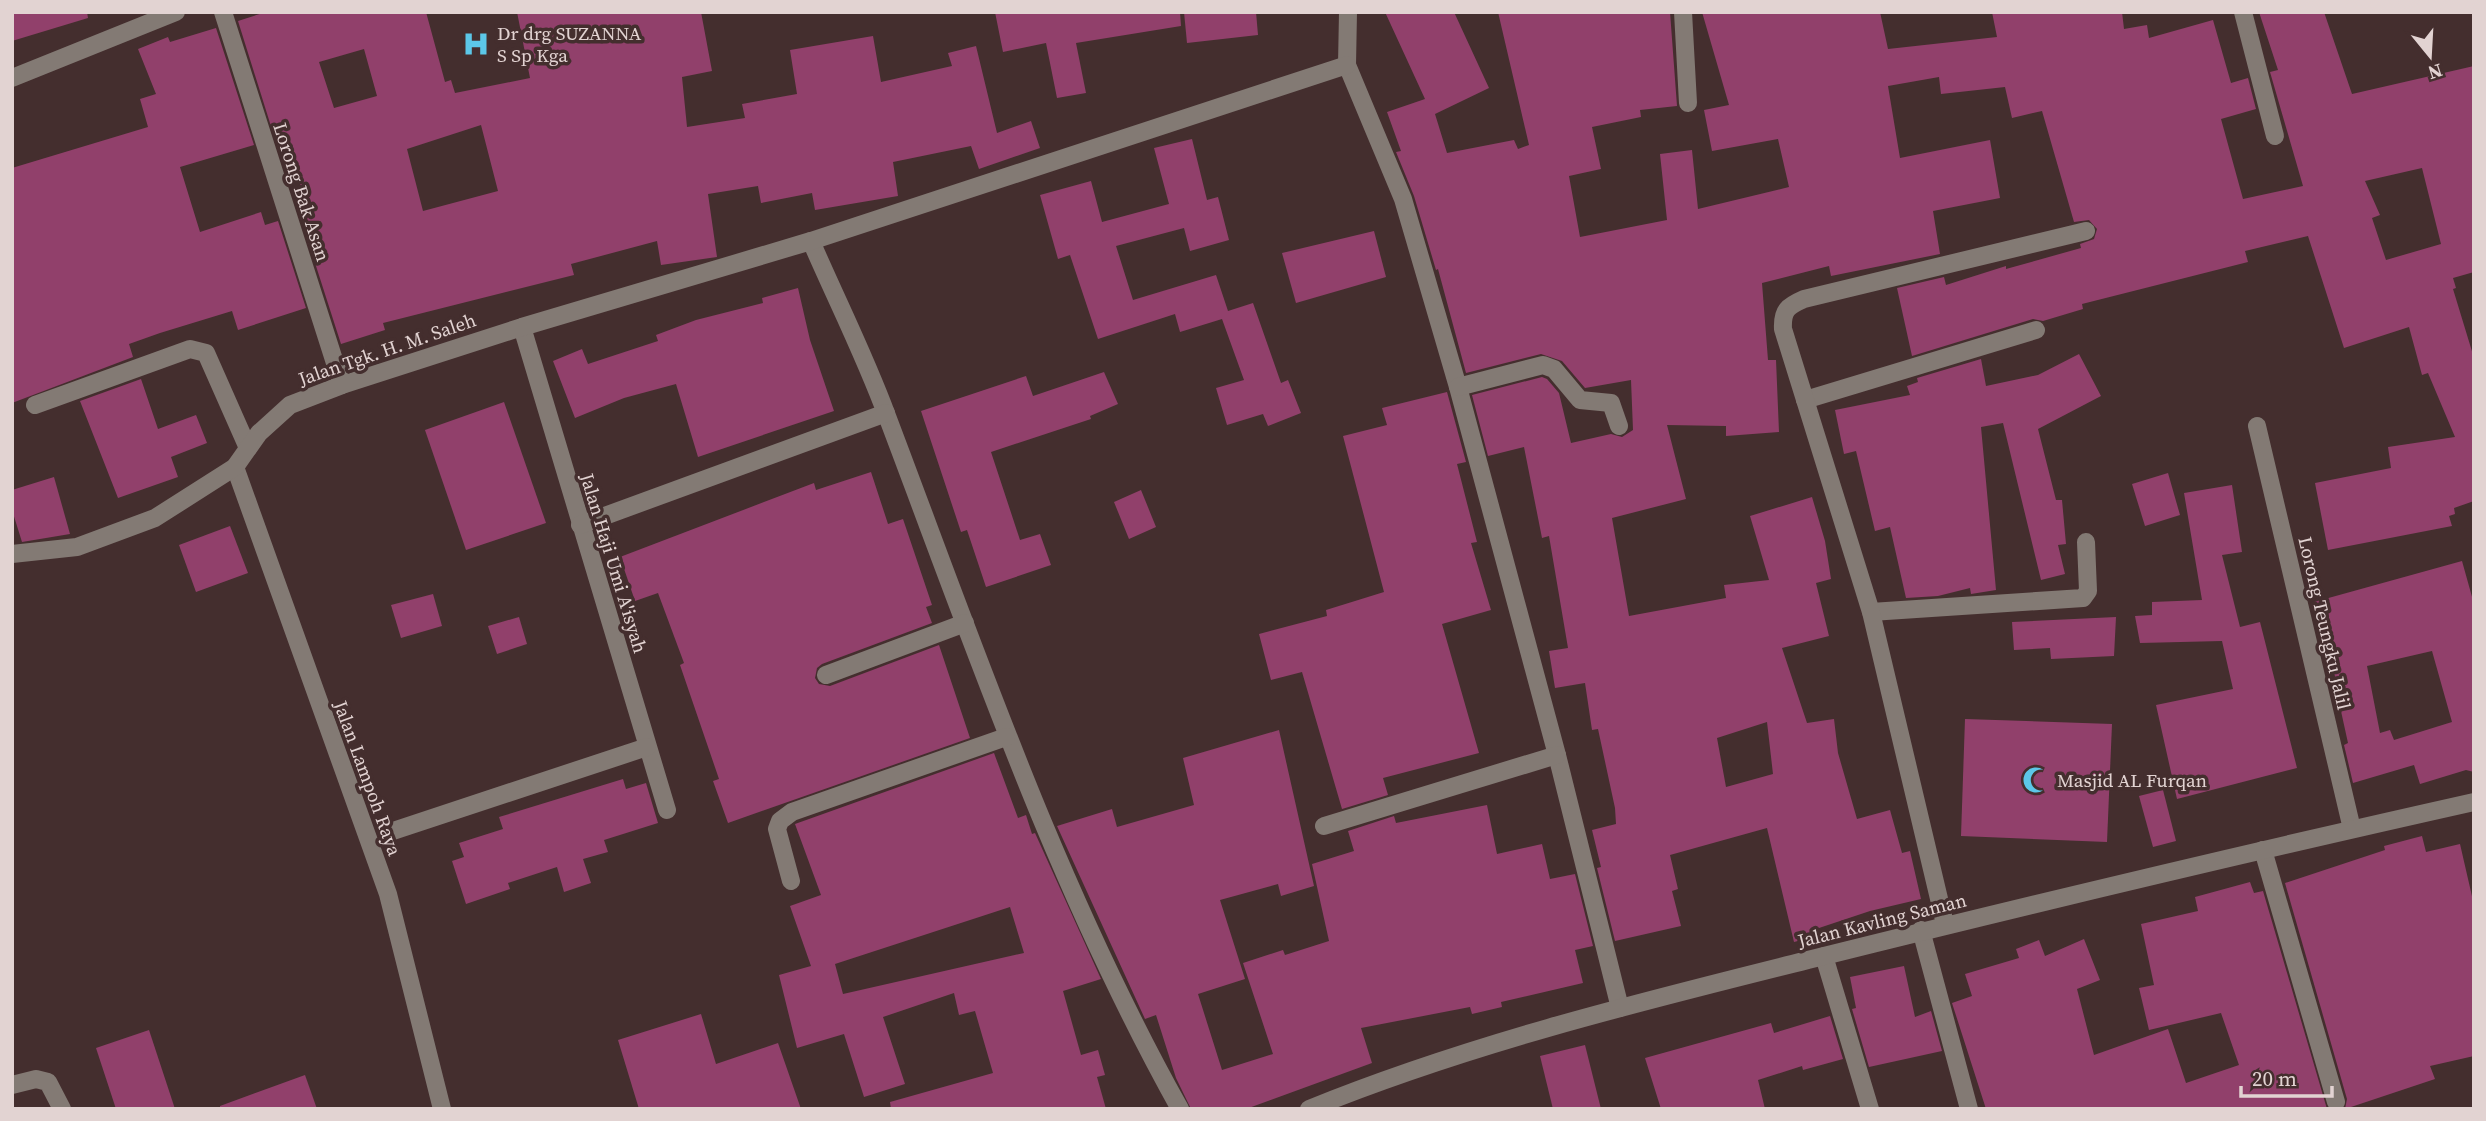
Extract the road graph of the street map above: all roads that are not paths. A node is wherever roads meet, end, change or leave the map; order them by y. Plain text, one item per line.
1 (176, 12) edge
2 (223, 12) edge
3 (1348, 12) edge
4 (1683, 12) edge
5 (2243, 12) edge
6 (1347, 65) junction
7 (12, 78) edge
8 (1688, 103) dead end
9 (2275, 136) dead end
10 (2086, 231) dead end
11 (811, 241) junction
12 (522, 327) junction
13 (2036, 330) dead end
14 (342, 385) junction
15 (1458, 387) junction
16 (1805, 400) junction
17 (35, 405) dead end
18 (886, 413) junction
19 (1619, 426) dead end
20 (2257, 426) dead end
21 (248, 448) junction
22 (235, 467) junction
23 (580, 525) junction
24 (2086, 542) dead end
25 (12, 554) edge
26 (1871, 612) junction
27 (965, 623) junction
28 (826, 675) dead end
29 (1006, 737) junction
30 (647, 747) junction
31 (1557, 755) junction
32 (2474, 802) edge
33 (667, 810) dead end
34 (1324, 826) dead end
35 (2352, 829) junction
36 (390, 832) dead end
37 (2263, 850) junction
38 (791, 881) dead end
39 (1945, 924) junction
40 (1921, 930) junction
41 (1825, 956) junction
42 (1620, 1008) junction
43 (12, 1085) edge
44 (2336, 1102) dead end
45 (62, 1109) edge
46 (442, 1109) edge
47 (1180, 1109) edge
48 (1309, 1109) edge
49 (1870, 1109) edge
50 (1969, 1109) edge

1 - 7 street
2 - 14 street, Lorong Bak Asan
3 - 6 street
4 - 8 street
5 - 9 street
6 - 11 street, Jalan Tgk. H. M. Saleh
6 - 15 street
10 - 16 street
11 - 12 street, Jalan Tgk. H. M. Saleh
11 - 18 street
12 - 14 street, Jalan Tgk. H. M. Saleh
12 - 23 street, Jalan Haji Umi A'isyah
13 - 16 street
14 - 21 street, Jalan Tgk. H. M. Saleh
15 - 19 street
15 - 31 street
16 - 26 street
17 - 21 street
18 - 23 street
18 - 27 street
20 - 35 street, Lorong Teungku Jalil
21 - 22 street, Jalan Tgk. H. M. Saleh
22 - 25 street, Jalan Tgk. H. M. Saleh
22 - 46 street, Jalan Lampoh Raya
23 - 30 street, Jalan Haji Umi A'isyah
24 - 26 street
26 - 39 street
27 - 28 street
27 - 29 street
29 - 38 street
29 - 47 street
30 - 33 street, Jalan Haji Umi A'isyah
30 - 36 street
31 - 34 street
31 - 42 street
32 - 35 street, Jalan Kavling Saman
35 - 37 street, Jalan Kavling Saman
37 - 39 street, Jalan Kavling Saman
37 - 44 street
39 - 40 street, Jalan Kavling Saman
40 - 41 street, Jalan Kavling Saman
40 - 50 street
41 - 42 street, Jalan Kavling Saman
41 - 49 street
42 - 48 street, Jalan Kavling Saman
43 - 45 street

